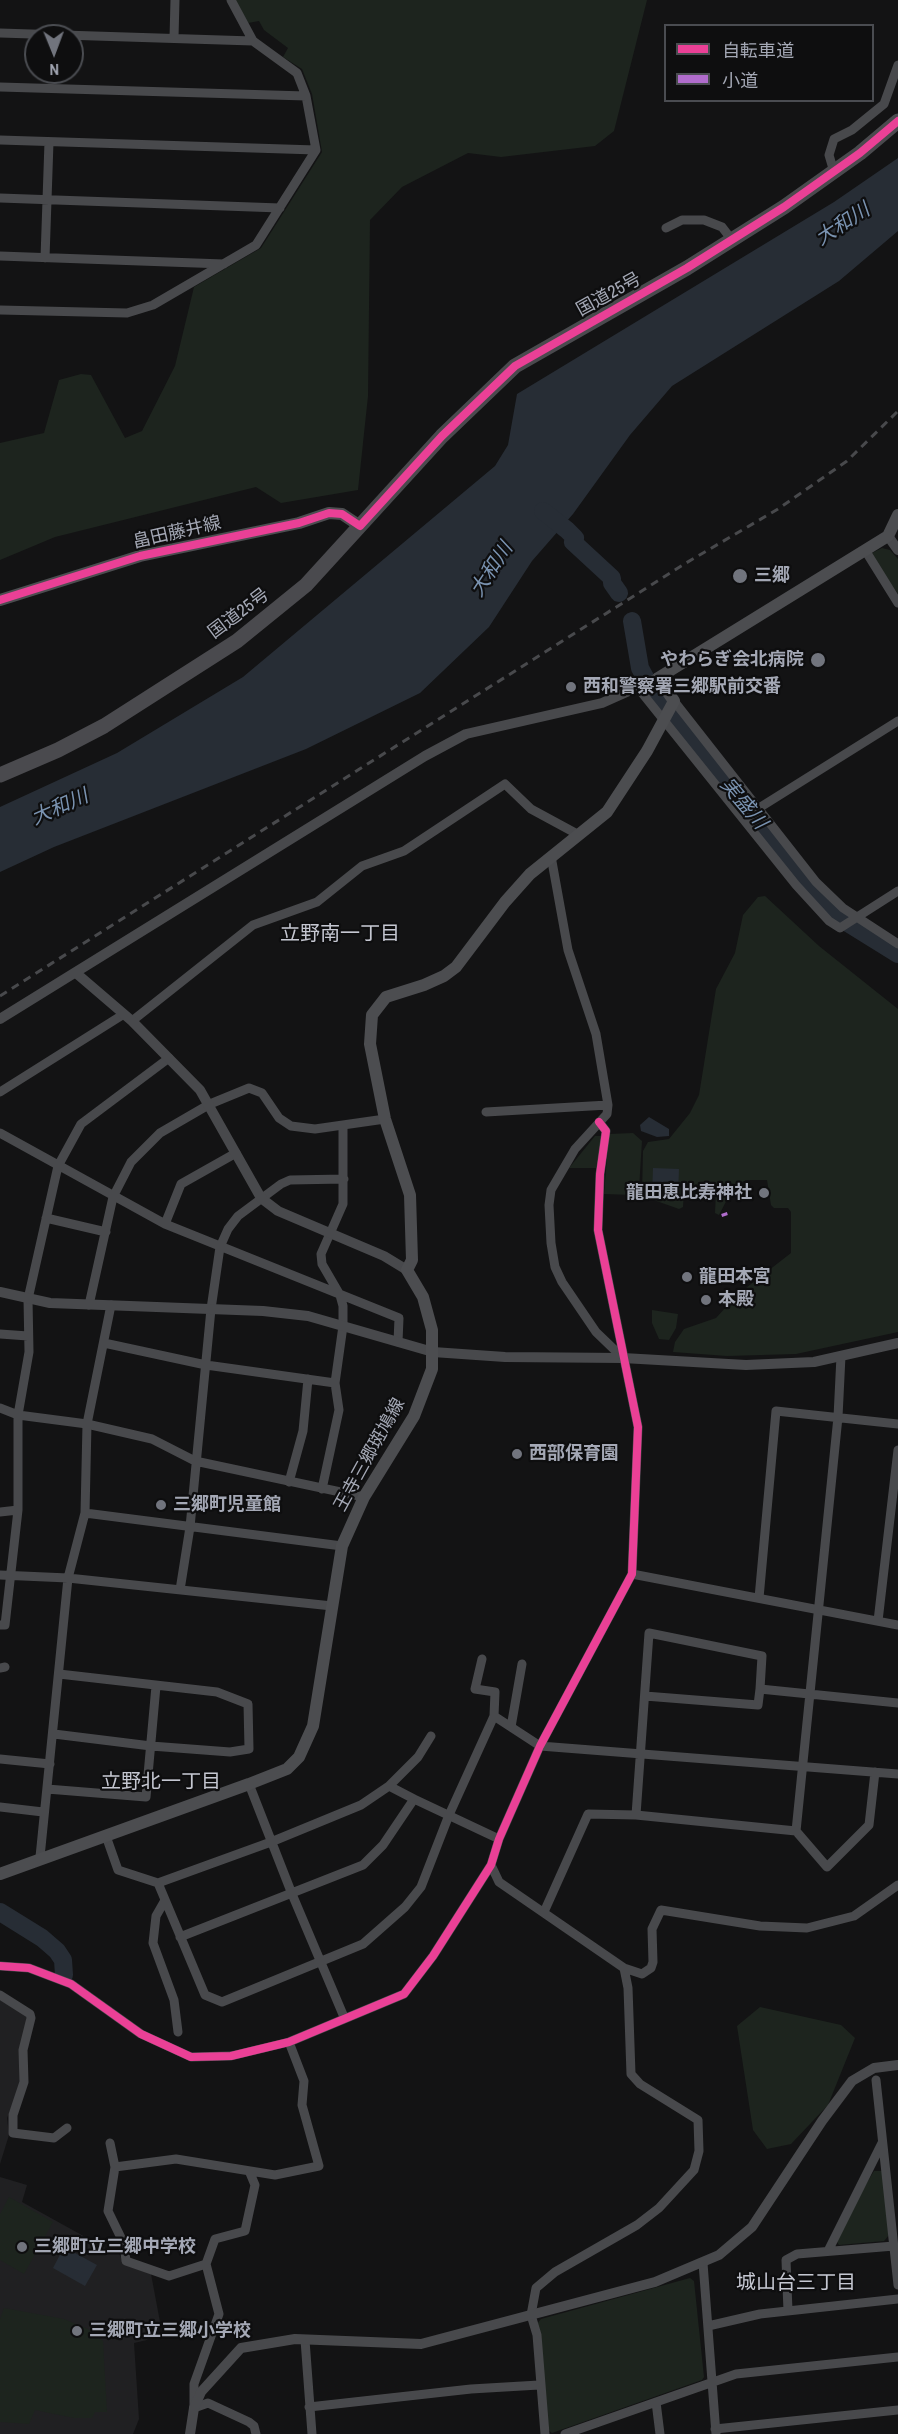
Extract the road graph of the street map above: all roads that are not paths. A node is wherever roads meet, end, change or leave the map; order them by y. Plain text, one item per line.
1 (175, 0) edge
2 (231, 0) edge
3 (0, 33) edge
4 (174, 38) junction
5 (253, 41) junction
6 (898, 65) edge
7 (0, 87) edge
8 (306, 96) junction
9 (898, 121) edge
10 (0, 140) edge
11 (49, 142) junction
12 (316, 150) junction
13 (834, 172) junction
14 (0, 198) edge
15 (47, 200) junction
16 (280, 208) junction
17 (666, 228) dead end
18 (732, 240) junction
19 (0, 256) edge
20 (45, 258) junction
21 (224, 264) junction
22 (0, 310) edge
23 (898, 515) edge
24 (360, 526) junction
25 (888, 536) junction
26 (898, 549) edge
27 (865, 550) junction
28 (0, 600) edge
29 (898, 603) edge
30 (656, 679) junction
31 (640, 687) junction
32 (668, 710) junction
33 (898, 721) edge
34 (0, 775) edge
35 (758, 811) junction
36 (748, 824) junction
37 (579, 835) junction
38 (551, 856) junction
39 (898, 891) edge
40 (854, 919) junction
41 (898, 944) edge
42 (76, 972) junction
43 (128, 1018) junction
44 (0, 1019) edge
45 (169, 1059) junction
46 (0, 1092) edge
47 (210, 1104) junction
48 (608, 1105) junction
49 (486, 1112) dead end
50 (385, 1119) junction
51 (599, 1122) junction
52 (343, 1125) junction
53 (0, 1133) edge
54 (237, 1154) junction
55 (58, 1166) junction
56 (344, 1179) junction
57 (113, 1197) junction
58 (261, 1198) junction
59 (46, 1218) junction
60 (165, 1224) junction
61 (106, 1232) junction
62 (329, 1233) junction
63 (220, 1247) junction
64 (407, 1270) junction
65 (0, 1292) edge
66 (340, 1295) junction
67 (28, 1299) junction
68 (89, 1305) junction
69 (111, 1305) junction
70 (211, 1309) junction
71 (343, 1326) junction
72 (0, 1334) edge
73 (28, 1336) junction
74 (398, 1342) junction
75 (104, 1343) junction
76 (898, 1343) edge
77 (433, 1352) junction
78 (841, 1356) junction
79 (623, 1358) junction
80 (206, 1365) junction
81 (308, 1379) junction
82 (335, 1383) junction
83 (0, 1408) edge
84 (18, 1415) junction
85 (838, 1417) junction
86 (87, 1424) junction
87 (898, 1424) edge
88 (898, 1450) edge
89 (195, 1461) junction
90 (289, 1482) junction
91 (322, 1490) junction
92 (364, 1497) junction
93 (18, 1510) junction
94 (0, 1512) edge
95 (85, 1513) junction
96 (190, 1527) junction
97 (342, 1546) junction
98 (632, 1574) junction
99 (0, 1575) edge
100 (12, 1575) junction
101 (68, 1578) junction
102 (180, 1590) junction
103 (759, 1598) junction
104 (332, 1605) junction
105 (818, 1609) junction
106 (878, 1621) junction
107 (0, 1625) edge
108 (898, 1625) edge
109 (482, 1659) dead end
110 (522, 1664) dead end
111 (59, 1674) junction
112 (156, 1686) junction
113 (760, 1689) junction
114 (810, 1695) junction
115 (645, 1696) junction
116 (898, 1703) edge
117 (494, 1716) junction
118 (511, 1727) junction
119 (54, 1734) junction
120 (431, 1736) dead end
121 (151, 1746) junction
122 (540, 1746) junction
123 (641, 1755) junction
124 (0, 1759) edge
125 (50, 1764) junction
126 (803, 1765) junction
127 (875, 1772) junction
128 (898, 1774) edge
129 (249, 1784) junction
130 (389, 1786) junction
131 (46, 1790) junction
132 (414, 1799) junction
133 (0, 1807) edge
134 (43, 1812) junction
135 (449, 1815) junction
136 (636, 1815) junction
137 (796, 1831) junction
138 (106, 1836) junction
139 (499, 1839) junction
140 (271, 1842) junction
141 (40, 1857) junction
142 (491, 1864) junction
143 (0, 1874) edge
144 (158, 1883) junction
145 (898, 1885) edge
146 (292, 1894) junction
147 (164, 1902) junction
148 (544, 1912) junction
149 (180, 1937) junction
150 (321, 1961) junction
151 (1, 1964) edge
152 (624, 1968) junction
153 (0, 1995) edge
154 (344, 2018) junction
155 (178, 2032) dead end
156 (289, 2042) junction
157 (898, 2065) edge
158 (876, 2080) dead end
159 (68, 2128) dead end
160 (882, 2142) junction
161 (110, 2143) dead end
162 (115, 2167) junction
163 (250, 2173) junction
164 (894, 2246) junction
165 (828, 2251) junction
166 (703, 2263) junction
167 (206, 2264) junction
168 (898, 2285) edge
169 (898, 2299) edge
170 (788, 2311) junction
171 (531, 2315) junction
172 (708, 2326) junction
173 (305, 2340) junction
174 (898, 2357) edge
175 (711, 2383) junction
176 (539, 2385) junction
177 (656, 2402) junction
178 (309, 2407) junction
179 (194, 2408) junction
180 (898, 2410) edge
181 (716, 2432) edge
182 (190, 2434) edge
183 (256, 2434) edge
184 (312, 2434) edge
185 (545, 2434) edge
186 (565, 2434) edge
187 (660, 2434) edge

1 - 4 street
2 - 5 street
3 - 4 street
4 - 5 street
5 - 8 street
6 - 13 street
7 - 8 street
8 - 12 street
9 - 13 highway, 国道25号
10 - 11 street
11 - 12 street
11 - 15 street
12 - 16 street
13 - 18 highway, 国道25号
14 - 15 street
15 - 16 street
15 - 20 street
16 - 21 street
17 - 18 street
18 - 24 highway, 国道25号
19 - 20 street
20 - 21 street
21 - 22 street
23 - 25 main road
24 - 28 main road, 畠田藤井線
24 - 34 highway, 国道25号
25 - 26 street
25 - 27 main road
27 - 29 street
27 - 30 main road
30 - 31 street
30 - 32 main road
31 - 32 street
31 - 42 street
32 - 35 street
32 - 36 street
32 - 37 main road
33 - 35 street
35 - 36 street
35 - 40 street
36 - 40 street
37 - 38 main road
37 - 43 street
38 - 48 street
38 - 50 main road
39 - 40 street
40 - 41 street
42 - 43 street
42 - 44 street
43 - 45 street
43 - 46 street
45 - 47 street
45 - 55 street
47 - 52 street
47 - 54 street
47 - 57 street
48 - 49 street
48 - 51 street
50 - 52 street
50 - 64 main road
51 - 79 street
51 - 79 street
52 - 56 street
53 - 55 street
54 - 58 street
54 - 60 street
55 - 57 street
55 - 59 street
56 - 58 street
56 - 62 street
57 - 60 street
57 - 61 street
58 - 62 street
58 - 63 street
59 - 61 street
59 - 67 street
60 - 63 street
61 - 68 street
62 - 64 street
62 - 66 street
63 - 66 street
63 - 70 street
64 - 77 main road, 王寺三郷斑鳩線
65 - 67 street
66 - 71 street
66 - 74 street
67 - 68 street
67 - 73 street
68 - 69 street
69 - 70 street
69 - 75 street
70 - 71 street
70 - 80 street
71 - 74 street
71 - 82 street
72 - 73 street
73 - 84 street
74 - 77 street
75 - 80 street
75 - 86 street
76 - 78 street
77 - 79 street
77 - 92 main road, 王寺三郷斑鳩線
78 - 79 street
78 - 85 street
79 - 98 street
80 - 81 street
80 - 89 street
81 - 82 street
81 - 90 street
82 - 91 street
83 - 84 street
84 - 86 street
84 - 93 street
85 - 87 street
85 - 103 street
85 - 105 street
86 - 89 street
86 - 95 street
88 - 106 street
89 - 90 street
89 - 96 street
90 - 91 street
91 - 92 street
92 - 97 main road, 王寺三郷斑鳩線
93 - 94 street
93 - 100 street
95 - 96 street
95 - 101 street
96 - 97 street
96 - 102 street
97 - 104 main road, 王寺三郷斑鳩線
98 - 103 street
98 - 122 street
99 - 100 street
100 - 101 street
100 - 107 street
101 - 102 street
101 - 111 street
102 - 104 street
103 - 105 street
104 - 129 main road, 王寺三郷斑鳩線
105 - 106 street
105 - 114 street
106 - 108 street
109 - 117 street
110 - 118 street
111 - 112 street
111 - 119 street
112 - 121 street
112 - 121 street
113 - 114 street
113 - 115 street
113 - 115 street
114 - 116 street
114 - 126 street
115 - 123 street
117 - 118 street
117 - 135 street
118 - 122 street
119 - 121 street
119 - 125 street
120 - 130 street
121 - 131 street
122 - 123 street
122 - 139 street
123 - 126 street
123 - 136 street
124 - 125 street
125 - 131 street
126 - 127 street
126 - 137 street
127 - 128 street
127 - 137 street
129 - 138 main road, 王寺三郷斑鳩線
129 - 140 street
130 - 132 street
130 - 140 street
131 - 134 street
132 - 135 street
132 - 146 street
133 - 134 street
134 - 141 street
135 - 139 street
135 - 150 street
136 - 137 street
136 - 148 street
138 - 141 main road, 王寺三郷斑鳩線
138 - 144 street
139 - 142 street
140 - 144 street
140 - 146 street
141 - 143 main road, 王寺三郷斑鳩線
142 - 148 street
142 - 154 street
144 - 147 street
145 - 152 street
146 - 149 street
146 - 150 street
147 - 149 street
147 - 155 street
148 - 152 street
149 - 150 street
150 - 154 street
151 - 156 street
152 - 171 street
153 - 159 street
154 - 156 street
156 - 163 street
157 - 166 street
158 - 160 street
160 - 164 street
160 - 165 street
161 - 162 street
162 - 163 street
162 - 167 street
163 - 167 street
164 - 165 street
164 - 168 street
165 - 170 street
166 - 171 street
166 - 172 street
167 - 179 street
169 - 170 street
170 - 172 street
171 - 173 street
171 - 176 street
172 - 175 street
173 - 178 street
173 - 179 street
174 - 175 street
175 - 177 street
175 - 181 street
176 - 178 street
176 - 185 street
177 - 186 street
177 - 187 street
178 - 184 street
179 - 182 street
179 - 183 street
180 - 181 street

